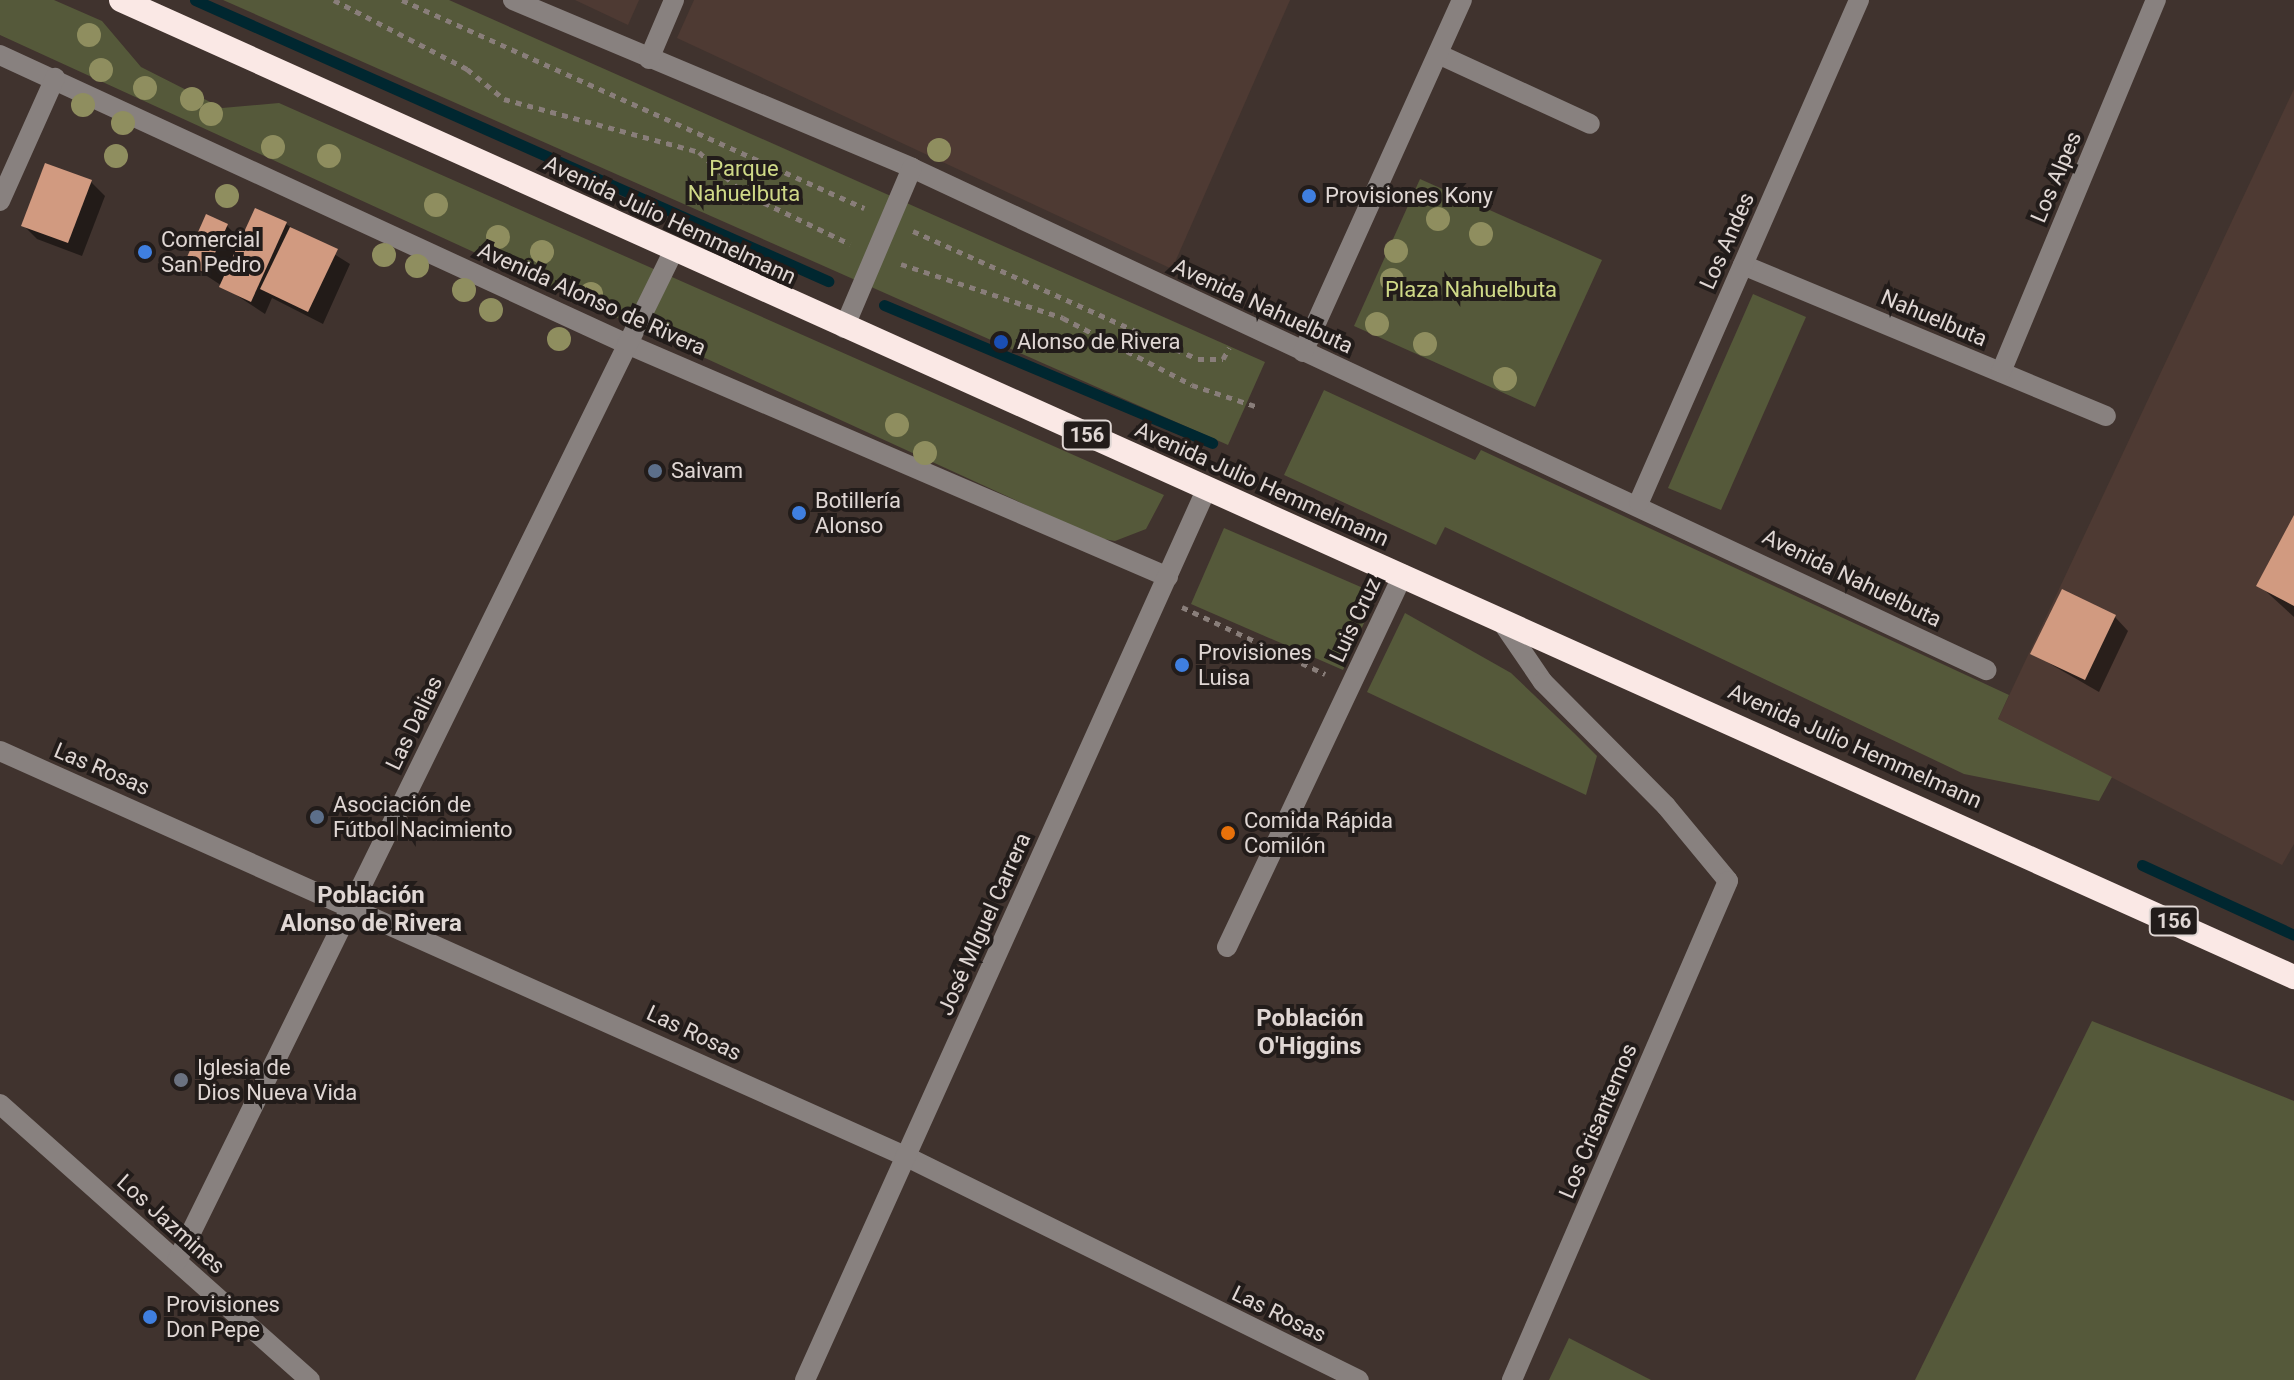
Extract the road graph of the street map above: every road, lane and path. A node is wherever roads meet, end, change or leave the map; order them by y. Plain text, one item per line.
1 (121, 0) edge
2 (334, 0) edge
3 (402, 0) edge
4 (513, 0) edge
5 (674, 0) edge
6 (1462, 0) edge
7 (1859, 0) edge
8 (2156, 0) edge
9 (1438, 54) junction
10 (0, 55) edge
11 (649, 59) junction
12 (55, 78) junction
13 (1590, 124) dead end
14 (912, 168) junction
15 (0, 201) edge
16 (889, 219) junction
17 (674, 250) junction
18 (874, 253) junction
19 (1743, 265) junction
20 (1241, 323) junction
21 (844, 328) junction
22 (627, 344) junction
23 (1303, 352) junction
24 (2001, 372) junction
25 (1258, 407) dead end
26 (2106, 416) dead end
27 (1207, 488) junction
28 (1639, 502) junction
29 (1403, 575) junction
30 (1168, 577) junction
31 (1159, 597) junction
32 (1497, 616) junction
33 (1986, 670) dead end
34 (1351, 686) junction
35 (0, 751) edge
36 (353, 904) junction
37 (1227, 947) dead end
38 (2294, 977) edge
39 (0, 1104) edge
40 (905, 1156) junction
41 (177, 1261) junction
42 (310, 1380) edge
43 (805, 1380) edge
44 (1359, 1380) edge
45 (1512, 1380) edge

1 - 17 highway, Avenida Julio Hemmelmann / 156
2 - 18 path
3 - 16 path
4 - 11 street, Avenida Nahuelbuta
5 - 11 street
6 - 9 street
7 - 19 street, Los Andes
8 - 24 street, Los Alpes
9 - 13 street
9 - 23 street
10 - 12 street, Avenida Alonso de Rivera
11 - 14 street, Avenida Nahuelbuta
12 - 15 street
12 - 22 street, Avenida Alonso de Rivera
14 - 16 street
14 - 20 street, Avenida Nahuelbuta
16 - 18 street
16 - 20 path
17 - 21 highway, Avenida Julio Hemmelmann / 156
17 - 22 street, Las Dalias
18 - 21 street
18 - 25 path
19 - 24 street, Nahuelbuta
19 - 28 street, Los Andes
20 - 23 street, Avenida Nahuelbuta
21 - 27 highway, Avenida Julio Hemmelmann / 156
22 - 30 street, Avenida Alonso de Rivera
22 - 36 street, Las Dalias
23 - 28 street, Avenida Nahuelbuta
24 - 26 street, Nahuelbuta
27 - 29 highway, Avenida Julio Hemmelmann / 156
27 - 30 street, José MIguel Carrera
28 - 33 street, Avenida Nahuelbuta
29 - 32 highway, Avenida Julio Hemmelmann / 156
29 - 34 street, Luis Cruz
30 - 31 street, José MIguel Carrera
31 - 34 path
31 - 40 street, José MIguel Carrera
32 - 38 highway, Avenida Julio Hemmelmann / 156
32 - 45 street, Los Crisantemos
34 - 37 street, Luis Cruz
35 - 36 street, Las Rosas
36 - 40 street, Las Rosas
36 - 41 street, Las Dalias
39 - 41 street, Los Jazmines
40 - 43 street, José MIguel Carrera
40 - 44 street, Las Rosas
41 - 42 street, Los Jazmines

